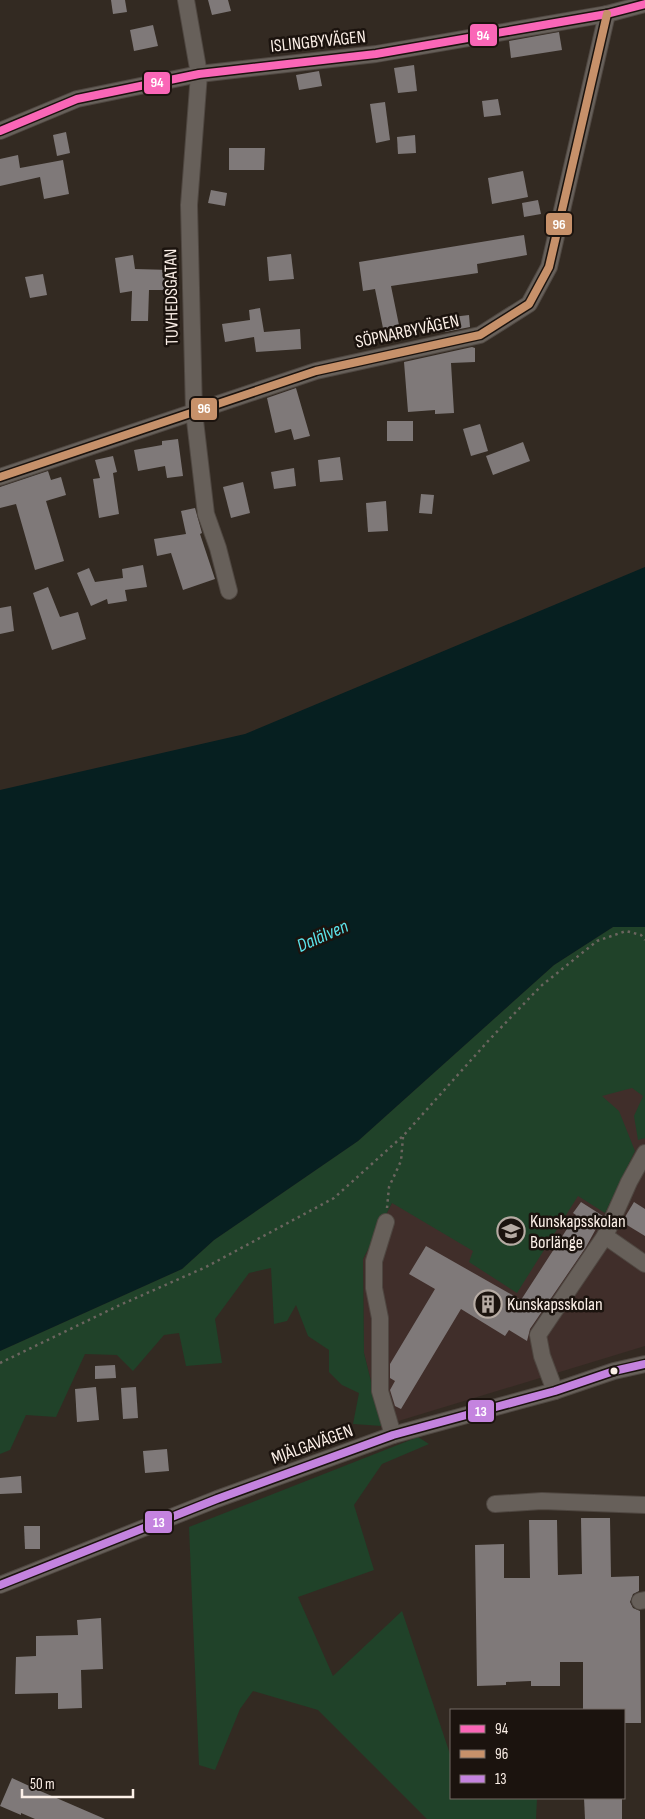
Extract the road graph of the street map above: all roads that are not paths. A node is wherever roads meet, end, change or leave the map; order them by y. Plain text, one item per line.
1 (186, 0) edge
2 (645, 4) edge
3 (607, 14) junction
4 (199, 74) junction
5 (0, 131) edge
6 (194, 412) junction
7 (0, 477) edge
8 (229, 591) dead end
9 (645, 1153) edge
10 (386, 1222) road end
11 (605, 1236) junction
12 (645, 1264) edge
13 (645, 1364) edge
14 (555, 1391) junction
15 (393, 1434) junction
16 (495, 1504) dead end
17 (645, 1505) edge
18 (0, 1584) edge

1 - 4 street, TUVHEDSGATAN
2 - 3 street, ISLINGBYVÄGEN
3 - 4 street, ISLINGBYVÄGEN
3 - 6 street, SÖPNARBYVÄGEN
4 - 5 street, ISLINGBYVÄGEN
4 - 6 street, TUVHEDSGATAN
6 - 7 street, SÖPNARBYVÄGEN
6 - 8 street, TUVHEDSGATAN
9 - 11 street
10 - 15 street
11 - 12 street
11 - 14 street
13 - 14 street, MJÄLGAVÄGEN
14 - 15 street, MJÄLGAVÄGEN
15 - 18 street, MJÄLGAVÄGEN
16 - 17 street

